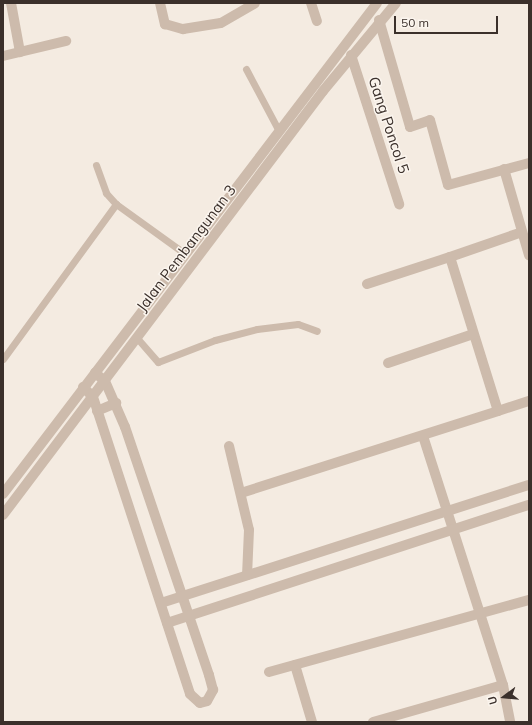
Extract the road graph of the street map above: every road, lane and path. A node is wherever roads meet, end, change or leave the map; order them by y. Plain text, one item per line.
1 (11, 3) edge
2 (160, 3) edge
3 (255, 3) edge
4 (311, 3) edge
5 (377, 3) edge
6 (396, 3) edge
7 (379, 20) junction
8 (317, 21) dead end
9 (66, 41) dead end
10 (20, 52) junction
11 (351, 55) junction
12 (3, 56) edge
13 (246, 69) dead end
14 (319, 88) junction
15 (280, 131) junction
16 (529, 163) edge
17 (96, 165) dead end
18 (504, 169) junction
19 (116, 204) junction
20 (399, 204) dead end
21 (522, 232) junction
22 (184, 254) junction
23 (529, 255) edge
24 (450, 257) junction
25 (367, 284) dead end
26 (158, 288) junction
27 (168, 296) junction
28 (316, 331) dead end
29 (473, 334) junction
30 (137, 338) junction
31 (3, 359) edge
32 (388, 363) dead end
33 (95, 373) junction
34 (105, 382) junction
35 (83, 387) junction
36 (93, 397) junction
37 (529, 401) edge
38 (116, 403) junction
39 (97, 411) junction
40 (498, 411) junction
41 (422, 436) junction
42 (229, 446) dead end
43 (529, 485) edge
44 (241, 493) junction
45 (3, 494) edge
46 (529, 506) edge
47 (446, 513) junction
48 (3, 515) edge
49 (452, 530) junction
50 (247, 575) junction
51 (182, 597) junction
52 (529, 600) edge
53 (161, 603) junction
54 (480, 614) junction
55 (190, 616) junction
56 (167, 623) junction
57 (295, 665) junction
58 (269, 672) dead end
59 (503, 686) junction
60 (312, 722) edge
61 (373, 722) edge
62 (510, 722) edge

1 - 10 street
2 - 3 street
4 - 8 street
5 - 14 street, Jalan Pembangunan 3
6 - 7 street, Jalan Pembangunan 3
7 - 11 street, Jalan Pembangunan 3
7 - 18 street
9 - 10 street
10 - 12 street
11 - 14 street, Jalan Pembangunan 3
11 - 20 street, Gang Poncol 5
13 - 15 lane
14 - 15 street, Jalan Pembangunan 3
14 - 27 street, Jalan Pembangunan 3
15 - 22 street, Jalan Pembangunan 3
16 - 18 street
17 - 19 lane
18 - 21 street
19 - 22 lane
19 - 31 lane
21 - 23 street
21 - 24 street
22 - 26 street, Jalan Pembangunan 3
24 - 25 street
24 - 29 street
26 - 27 street
26 - 33 street, Jalan Pembangunan 3
27 - 30 street, Jalan Pembangunan 3
28 - 30 lane
29 - 32 street
29 - 40 street
30 - 34 street, Jalan Pembangunan 3
33 - 34 street
33 - 35 street, Jalan Pembangunan 3
34 - 36 street, Jalan Pembangunan 3
34 - 38 street
35 - 36 street
35 - 45 street, Jalan Pembangunan 3
36 - 39 street
36 - 48 street, Jalan Pembangunan 3
37 - 40 street
38 - 39 street
38 - 51 street
39 - 53 street
40 - 41 street
41 - 44 street
41 - 47 street
42 - 44 street
43 - 47 street
44 - 50 street
46 - 49 street
47 - 49 street
47 - 50 street
49 - 54 street
49 - 55 street
50 - 51 street
51 - 53 street
51 - 55 street
52 - 54 street
53 - 56 street
54 - 57 street
54 - 59 street
55 - 56 street
55 - 56 street
57 - 58 street
57 - 60 street
59 - 61 street
59 - 62 street

